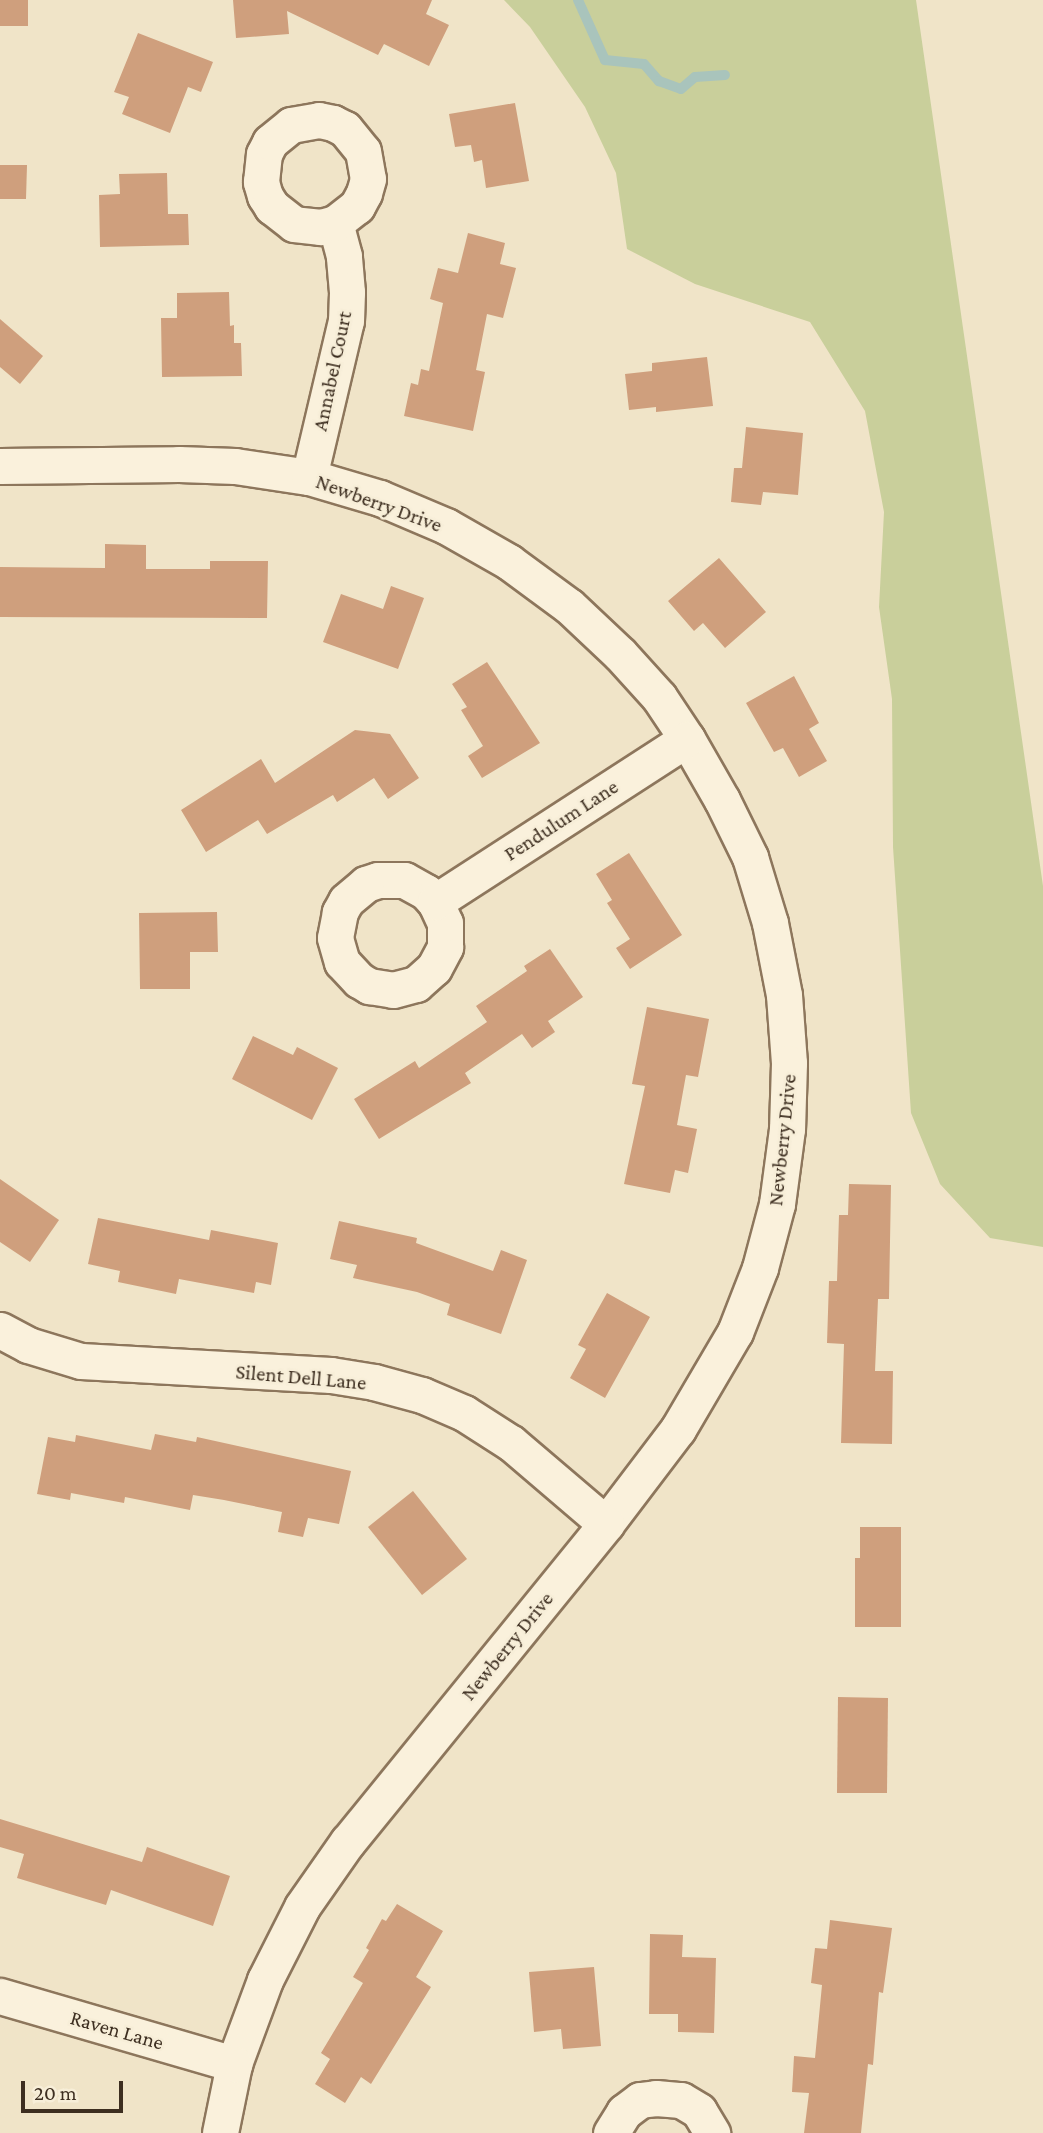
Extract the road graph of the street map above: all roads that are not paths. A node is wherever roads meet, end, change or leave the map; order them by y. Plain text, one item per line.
1 (335, 223) dead end
2 (0, 466) edge
3 (309, 477) junction
4 (687, 739) junction
5 (435, 901) dead end
6 (0, 1330) edge
7 (606, 1524) junction
8 (0, 1996) edge
9 (234, 2064) junction
10 (220, 2133) edge
11 (611, 2133) edge
12 (712, 2133) edge

1 - 3 street, Annabel Court
2 - 3 street, Newberry Drive
3 - 4 street, Newberry Drive
4 - 5 street, Pendulum Lane
4 - 7 street, Newberry Drive
6 - 7 street, Silent Dell Lane
7 - 9 street, Newberry Drive
8 - 9 street, Raven Lane
9 - 10 street, Newberry Drive
11 - 12 street

